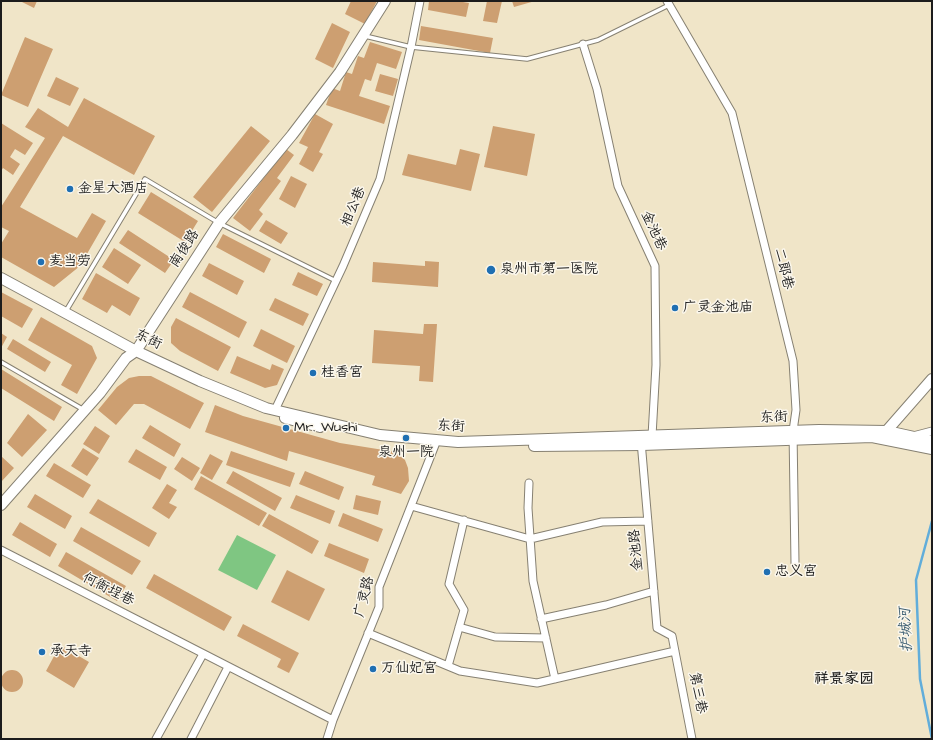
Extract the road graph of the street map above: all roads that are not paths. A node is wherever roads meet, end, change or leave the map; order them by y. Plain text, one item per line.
1 (385, 1) edge
2 (420, 1) edge
3 (668, 3) edge
4 (364, 36) junction
5 (583, 44) junction
6 (411, 47) junction
7 (219, 223) junction
8 (1, 278) edge
9 (336, 281) junction
10 (65, 313) junction
11 (134, 352) junction
12 (1, 362) edge
13 (932, 379) edge
14 (275, 410) junction
15 (85, 411) junction
16 (932, 431) edge
17 (794, 435) junction
18 (883, 435) junction
19 (652, 436) junction
20 (911, 436) junction
21 (641, 440) junction
22 (932, 441) edge
23 (436, 444) junction
24 (932, 449) edge
25 (529, 483) dead end
26 (1, 505) edge
27 (411, 506) junction
28 (464, 520) junction
29 (648, 521) junction
30 (530, 539) junction
31 (1, 550) edge
32 (795, 563) dead end
33 (654, 591) junction
34 (541, 619) junction
35 (459, 627) junction
36 (368, 633) junction
37 (546, 638) junction
38 (675, 651) junction
39 (203, 654) junction
40 (448, 666) junction
41 (228, 667) junction
42 (555, 679) junction
43 (333, 720) junction
44 (156, 739) edge
45 (191, 739) edge
46 (327, 739) edge
47 (692, 739) edge

1 - 4 main road, 南俊路
2 - 6 street, 相公巷
3 - 5 lane
3 - 17 street, 二郎巷
4 - 6 lane
4 - 7 main road, 南俊路
5 - 6 lane
5 - 19 street, 金池巷
6 - 9 street, 相公巷
7 - 9 lane
7 - 10 lane
7 - 11 main road, 南俊路
8 - 10 main road, 东街
9 - 14 street, 相公巷
10 - 11 main road, 东街
11 - 14 main road, 东街
11 - 15 main road, 南俊路
11 - 23 main road, 东街
12 - 15 lane
13 - 18 main road
14 - 23 main road, 东街
15 - 26 main road, 南俊路
16 - 20 street
17 - 18 main road, 东街
17 - 19 main road, 东街
17 - 21 main road, 东街
17 - 32 street, 二郎巷
18 - 20 main road, 东街
18 - 24 main road, 东街
19 - 21 main road, 东街
20 - 22 main road, 东街
21 - 23 main road, 东街
21 - 29 street, 金池路
23 - 27 street, 广灵路
25 - 30 street
27 - 28 street
27 - 36 street, 广灵路
28 - 30 street
28 - 35 street
29 - 30 street
29 - 33 street, 金池路
30 - 34 street
31 - 39 street, 何衙埕巷
33 - 34 street
33 - 38 street, 金池路
34 - 37 street
35 - 37 street
35 - 40 street
36 - 40 street
36 - 43 street, 广灵路
37 - 42 street
38 - 42 street
38 - 47 street, 第三巷
39 - 41 street, 何衙埕巷
39 - 44 street
40 - 42 street
41 - 43 street, 何衙埕巷
41 - 45 street
43 - 46 street, 广灵路

